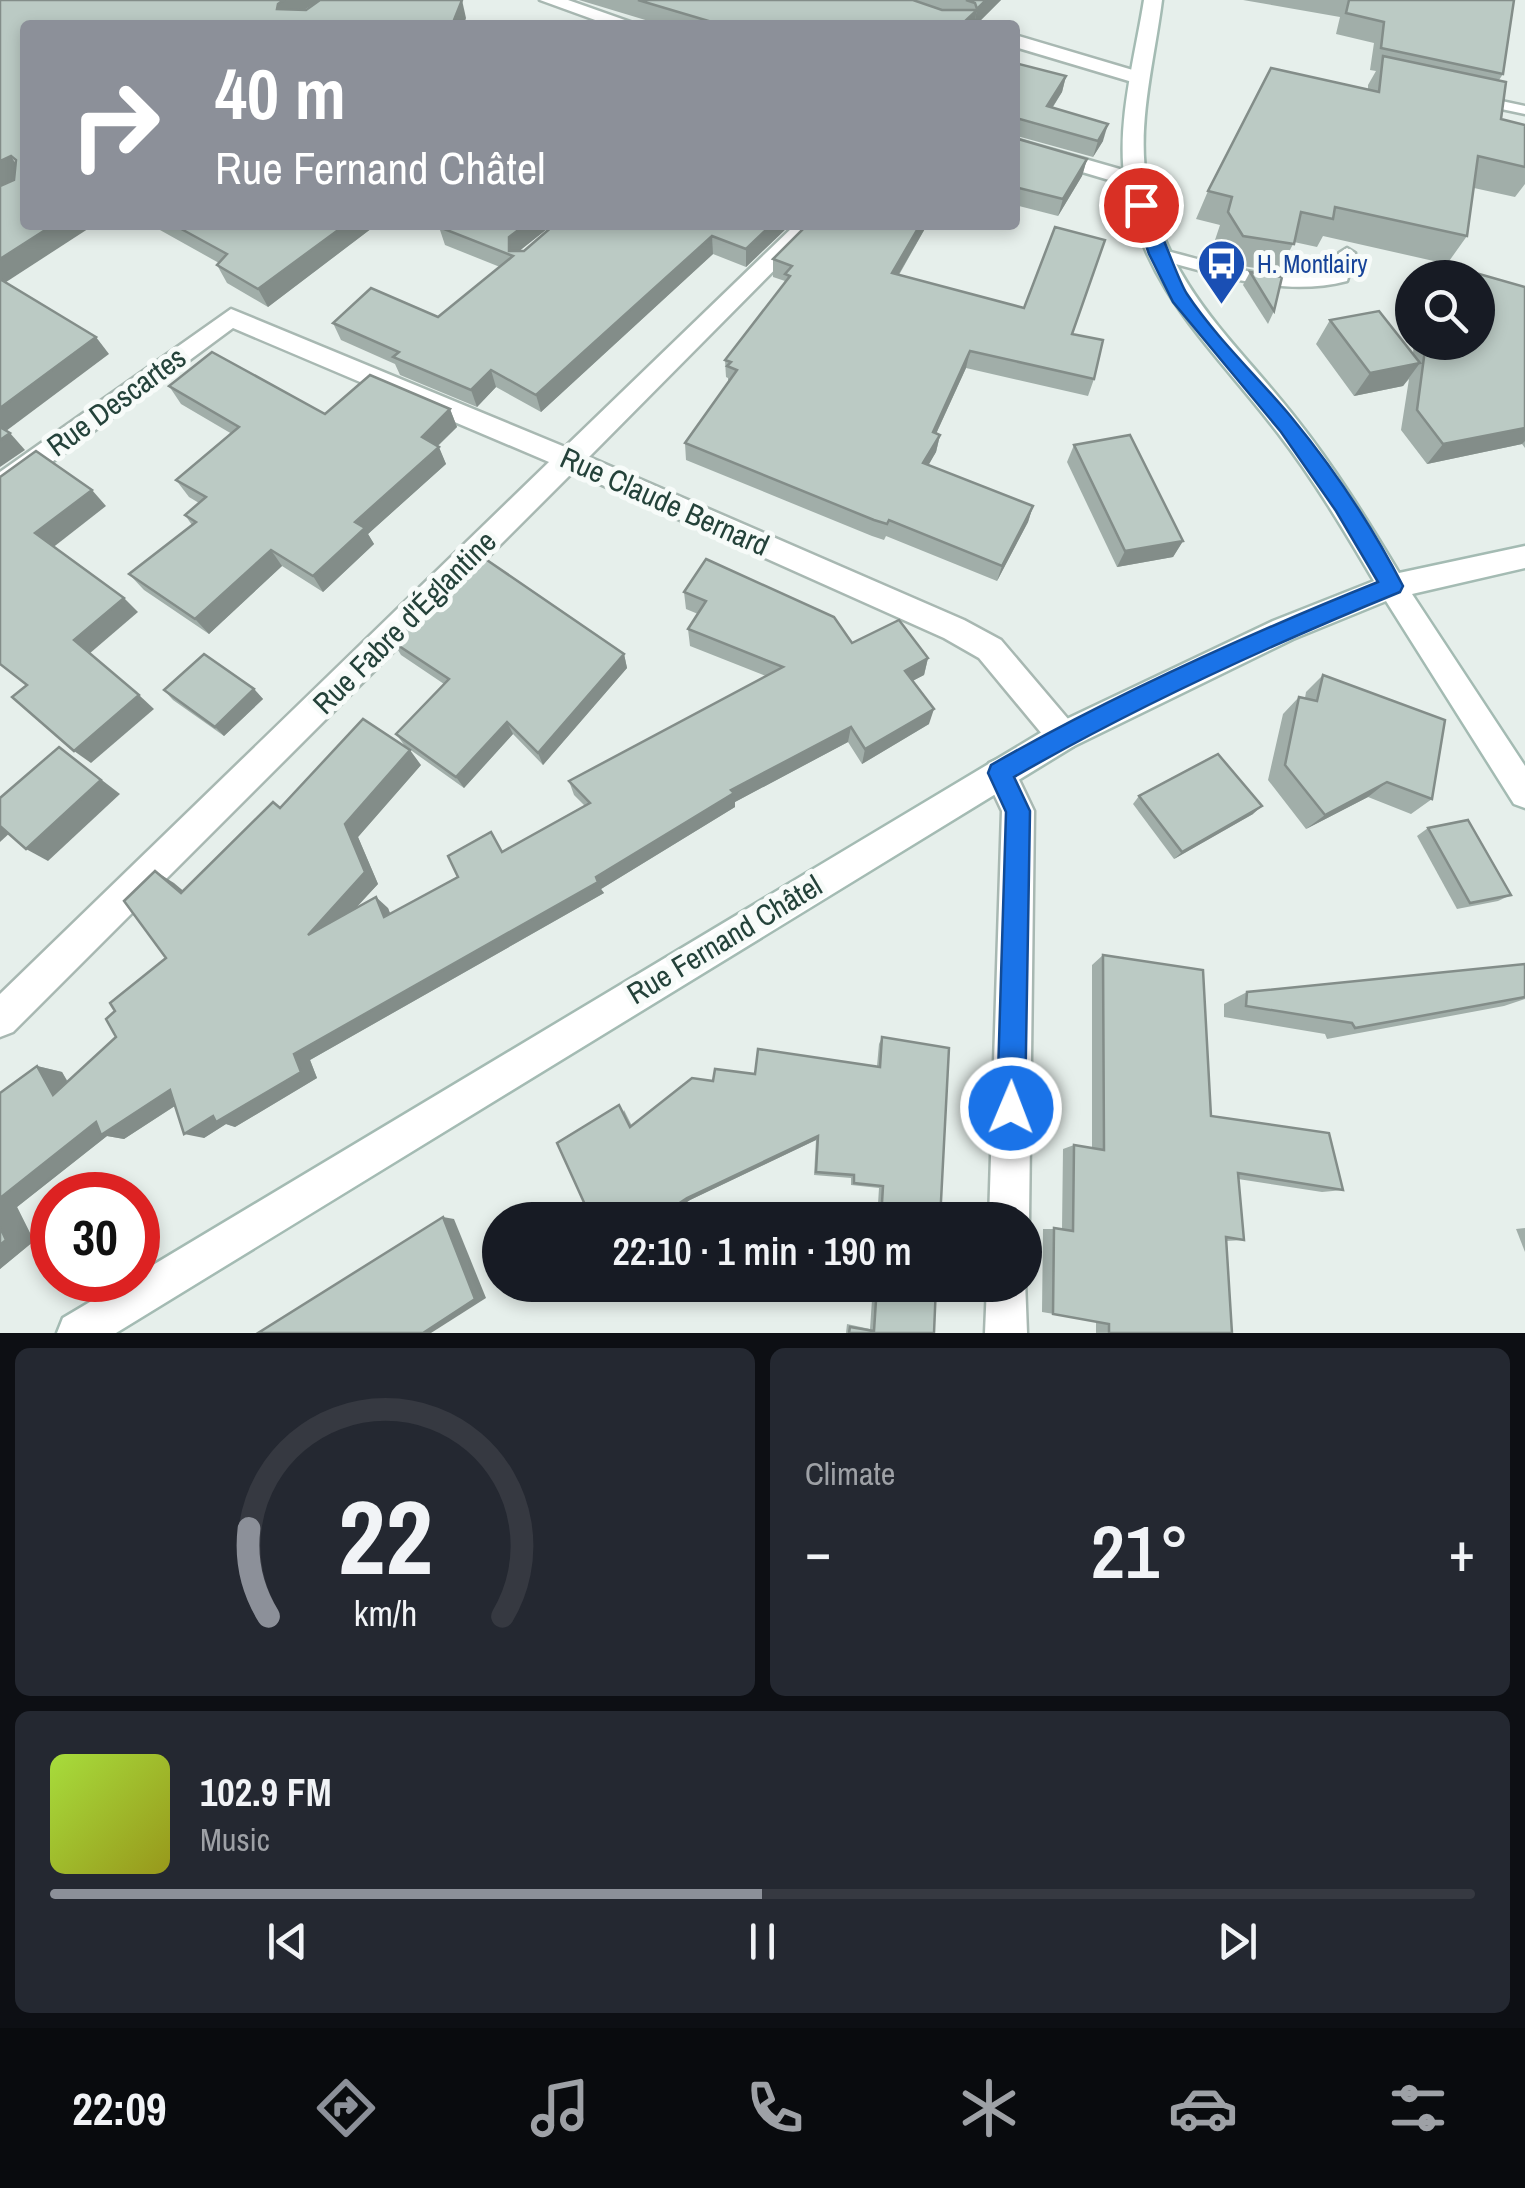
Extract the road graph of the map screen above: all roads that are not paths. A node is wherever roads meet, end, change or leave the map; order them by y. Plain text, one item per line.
1 (549, 0) edge
2 (1152, 0) edge
3 (613, 20) edge
4 (1020, 42) edge
5 (1139, 78) junction
6 (1454, 95) edge
7 (1525, 110) edge
8 (1020, 146) edge
9 (1136, 181) junction
10 (803, 230) edge
11 (1347, 253) dead end
12 (1158, 254) junction
13 (231, 317) joint
14 (569, 459) junction
15 (0, 486) edge
16 (1525, 557) edge
17 (1392, 586) junction
18 (1064, 736) junction
19 (1000, 773) junction
20 (1525, 793) edge
21 (0, 1019) edge
22 (1008, 1202) edge
23 (1007, 1302) edge
24 (78, 1333) edge
25 (1006, 1333) edge

1 - 3 street
2 - 5 street
4 - 5 street
5 - 9 street
6 - 7 lane
8 - 9 street
9 - 12 street
10 - 14 street, Rue Fabre d'Églantine
11 - 12 lane
12 - 17 street
13 - 14 street, Rue Claude Bernard
13 - 15 street, Rue Descartes
14 - 18 street, Rue Claude Bernard
14 - 21 street, Rue Fabre d'Églantine
16 - 17 street, Rue Fernand Châtel
17 - 18 street, Rue Fernand Châtel
17 - 20 street
18 - 19 street, Rue Fernand Châtel
19 - 22 street
19 - 24 street, Rue Fernand Châtel
23 - 25 street

